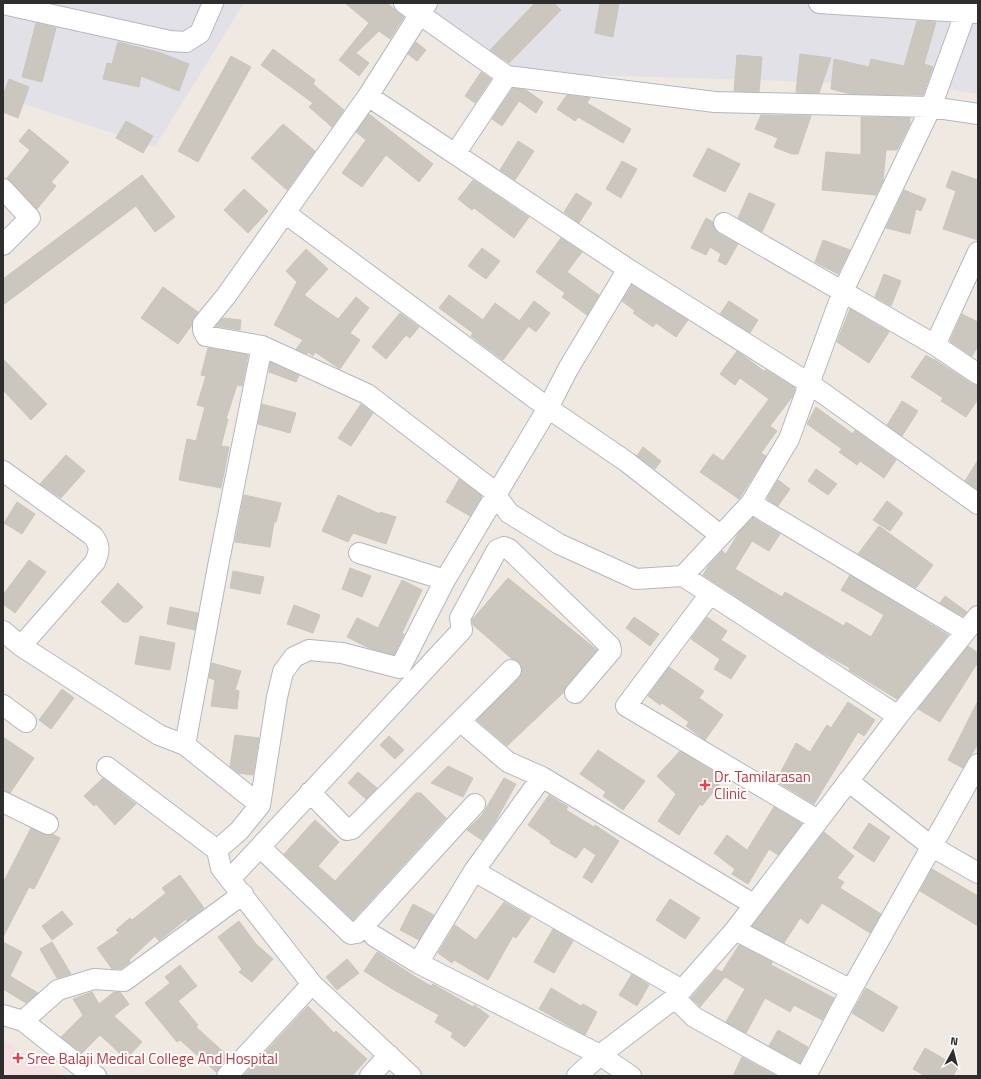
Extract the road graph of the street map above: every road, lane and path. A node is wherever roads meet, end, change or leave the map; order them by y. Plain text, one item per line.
1 (213, 3) edge
2 (404, 3) edge
3 (819, 3) edge
4 (3, 4) edge
5 (423, 9) edge
6 (971, 9) edge
7 (506, 76) junction
8 (368, 96) junction
9 (931, 108) junction
10 (978, 114) edge
11 (455, 154) junction
12 (3, 189) edge
13 (285, 213) junction
14 (724, 223) dead end
15 (3, 245) edge
16 (978, 252) edge
17 (628, 269) junction
18 (843, 291) junction
19 (935, 345) junction
20 (262, 346) junction
21 (978, 374) edge
22 (810, 384) junction
23 (548, 408) junction
24 (3, 471) edge
25 (496, 496) junction
26 (751, 503) junction
27 (978, 504) edge
28 (720, 536) junction
29 (359, 553) dead end
30 (682, 576) junction
31 (445, 580) junction
32 (710, 594) junction
33 (972, 623) edge
34 (3, 631) edge
35 (21, 646) junction
36 (511, 670) dead end
37 (575, 693) dead end
38 (3, 704) edge
39 (898, 716) junction
40 (460, 721) junction
41 (26, 722) dead end
42 (185, 745) junction
43 (978, 764) edge
44 (107, 766) dead end
45 (542, 777) junction
46 (848, 781) junction
47 (310, 792) junction
48 (3, 802) edge
49 (475, 804) dead end
50 (260, 805) junction
51 (818, 820) junction
52 (48, 824) dead end
53 (931, 846) junction
54 (260, 847) junction
55 (217, 850) junction
56 (474, 871) junction
57 (978, 873) edge
58 (230, 878) junction
59 (243, 894) junction
60 (753, 904) junction
61 (735, 930) junction
62 (374, 936) dead end
63 (418, 963) junction
64 (312, 984) junction
65 (850, 990) junction
66 (678, 994) junction
67 (3, 1015) edge
68 (23, 1021) junction
69 (389, 1055) junction
70 (600, 1055) junction
71 (96, 1076) edge
72 (227, 1076) edge
73 (370, 1076) edge
74 (411, 1076) edge
75 (577, 1076) edge
76 (631, 1076) edge
77 (800, 1076) edge
78 (806, 1076) edge

1 - 4 street
2 - 5 street
3 - 6 street
5 - 7 street
5 - 8 street
6 - 9 street
7 - 9 street
7 - 11 street
8 - 11 street
8 - 13 street
9 - 10 street
9 - 18 street
11 - 17 street
12 - 15 street
13 - 20 street
13 - 23 street
14 - 18 street
16 - 19 street
17 - 22 street
17 - 23 street
18 - 19 street
18 - 22 street
19 - 21 street
20 - 25 street
20 - 42 street
22 - 26 street
22 - 27 street
23 - 25 street
23 - 28 street
24 - 35 street
25 - 30 street
25 - 31 street
26 - 28 street
26 - 33 street
28 - 30 street
29 - 31 street
30 - 32 street
31 - 50 street
32 - 39 street
32 - 51 street
33 - 39 street
34 - 35 street
35 - 42 street
36 - 40 street
37 - 47 street
38 - 41 street
39 - 46 street
40 - 45 street
40 - 47 street
42 - 50 street
43 - 53 street
44 - 55 street
45 - 56 street
45 - 60 street
46 - 51 street
46 - 53 street
47 - 54 street
48 - 52 street
49 - 54 street
50 - 55 street
51 - 60 street
53 - 57 street
53 - 65 street
54 - 58 street
55 - 58 street
56 - 63 street
56 - 66 street
58 - 59 street
59 - 64 street
59 - 68 street
60 - 61 street
61 - 65 street
61 - 66 street
62 - 63 street
63 - 70 street
64 - 69 street
64 - 72 street
65 - 78 street
66 - 70 street
66 - 77 street
67 - 68 street
68 - 71 street
69 - 73 street
69 - 74 street
70 - 75 street
70 - 76 street

